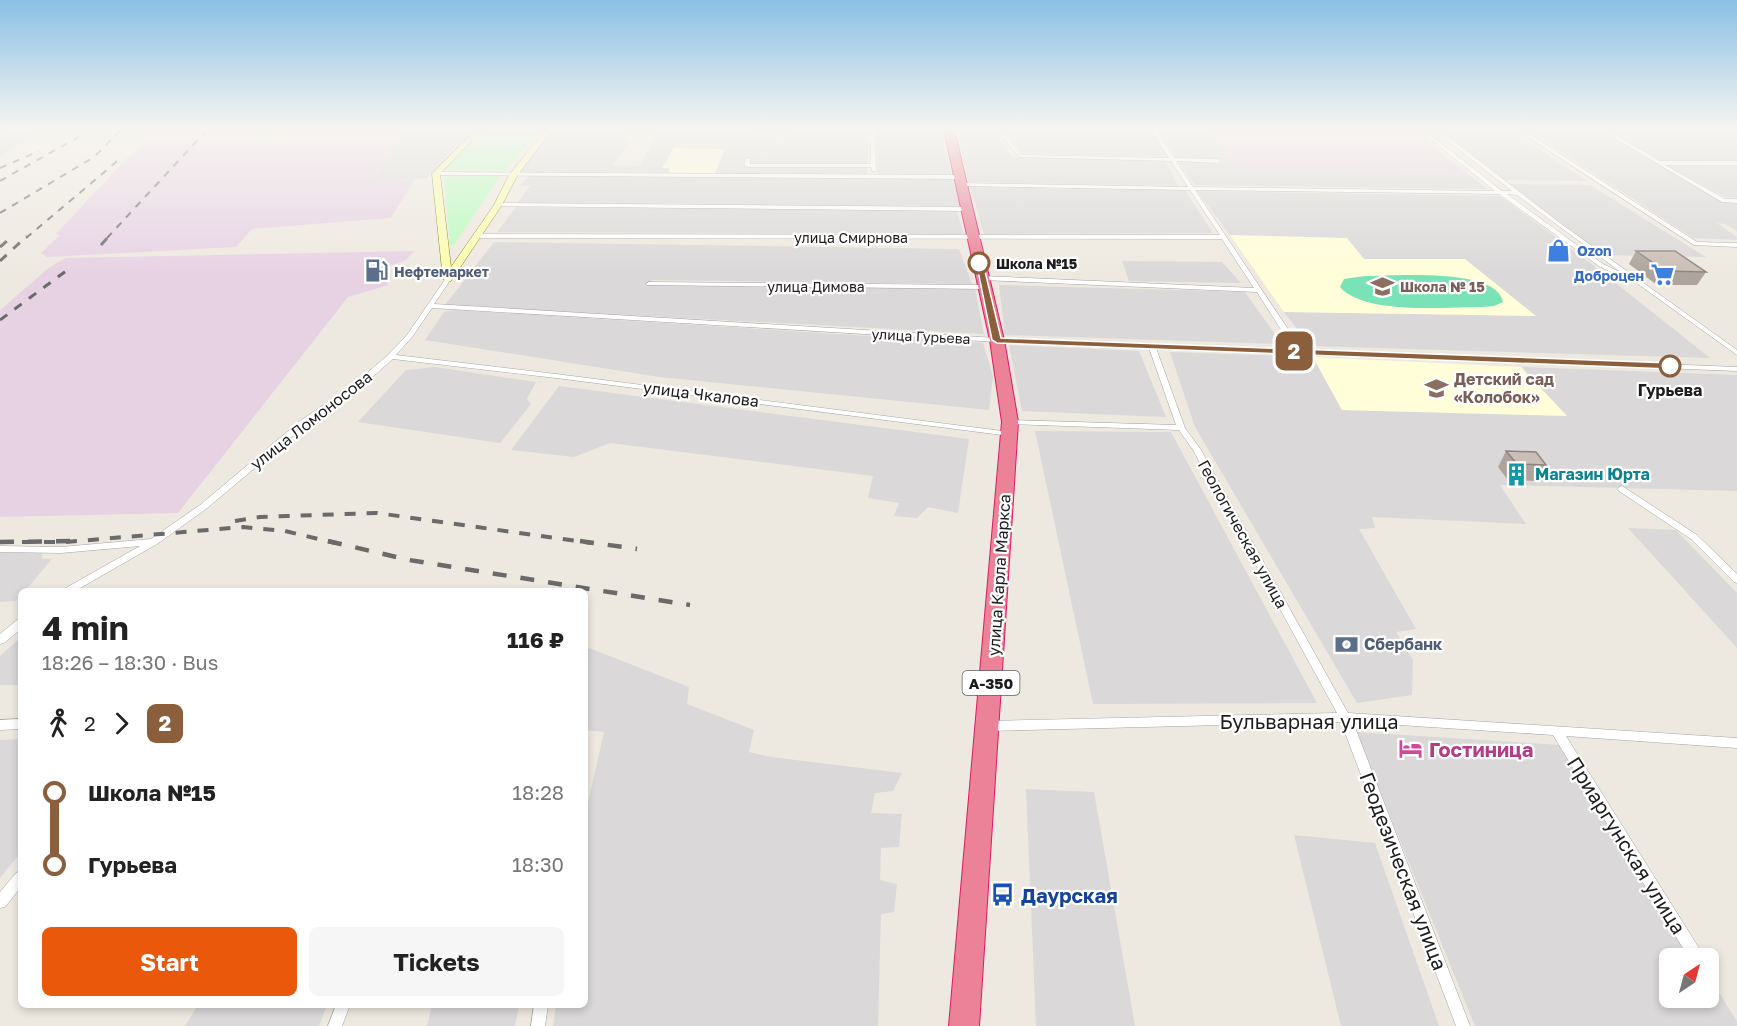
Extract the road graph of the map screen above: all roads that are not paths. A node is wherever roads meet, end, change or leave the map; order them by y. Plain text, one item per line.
1 (436, 178) edge
2 (511, 178) edge
3 (906, 178) edge
4 (958, 178) edge
5 (1185, 178) edge
6 (1482, 178) edge
7 (1498, 178) edge
8 (1593, 178) edge
9 (1684, 178) edge
10 (959, 181) junction
11 (1192, 189) junction
12 (1501, 193) junction
13 (1517, 193) junction
14 (1737, 201) edge
15 (498, 205) junction
16 (965, 209) junction
17 (477, 236) junction
18 (1224, 237) junction
19 (972, 238) junction
20 (1737, 245) edge
21 (448, 279) junction
22 (983, 283) junction
23 (649, 284) dead end
24 (1642, 285) junction
25 (1259, 290) junction
26 (429, 306) junction
27 (997, 340) junction
28 (1152, 347) junction
29 (1299, 351) junction
30 (1737, 353) edge
31 (391, 357) junction
32 (1737, 369) edge
33 (1010, 428) junction
34 (1181, 428) junction
35 (1622, 489) dead end
36 (154, 542) junction
37 (0, 549) edge
38 (1737, 580) edge
39 (72, 588) edge
40 (18, 625) edge
41 (0, 640) edge
42 (1345, 717) junction
43 (18, 724) edge
44 (0, 725) edge
45 (988, 726) junction
46 (1557, 732) junction
47 (1737, 743) edge
48 (18, 881) edge
49 (0, 902) edge
50 (1691, 948) edge
51 (343, 1008) edge
52 (541, 1008) edge
53 (335, 1026) edge
54 (538, 1026) edge
55 (964, 1026) edge
56 (1463, 1026) edge

1 - 21 street
2 - 15 street, улица Ломоносова
3 - 10 street
4 - 10 highway, улица Карла Маркса / А-350
5 - 11 street
6 - 12 street
7 - 13 street
8 - 20 street
9 - 14 street
10 - 11 street
10 - 16 highway, улица Карла Маркса / А-350
11 - 12 street
11 - 18 street
12 - 13 street
12 - 24 street
13 - 24 street
15 - 16 street
15 - 17 street, улица Ломоносова
16 - 19 highway, улица Карла Маркса / А-350
17 - 19 street, улица Смирнова
17 - 21 street, улица Ломоносова
18 - 19 street, улица Смирнова
18 - 25 street
19 - 22 highway, улица Карла Маркса / А-350
21 - 26 street, улица Ломоносова
22 - 23 street, улица Димова
22 - 25 street, улица Димова
22 - 27 highway, улица Карла Маркса / А-350
24 - 30 street
25 - 29 street
26 - 27 street, улица Гурьева
26 - 31 street, улица Ломоносова
27 - 28 street, улица Гурьева
27 - 33 highway, улица Карла Маркса / А-350
28 - 29 street, улица Гурьева
28 - 34 street, Геологическая улица
29 - 32 street, улица Гурьева
31 - 33 street, улица Чкалова
31 - 36 street, улица Ломоносова
33 - 34 street, улица Чкалова
33 - 45 highway, улица Карла Маркса / А-350
34 - 42 street, Геологическая улица
35 - 38 street
36 - 37 street
36 - 39 street, улица Ломоносова
40 - 41 street
42 - 45 street, Бульварная улица
42 - 46 street, Бульварная улица
42 - 56 street, Геодезическая улица
43 - 44 street
45 - 55 highway, улица Карла Маркса / А-350
46 - 47 street, Бульварная улица
46 - 50 street, Приаргунская улица
48 - 49 street
51 - 53 street
52 - 54 street

